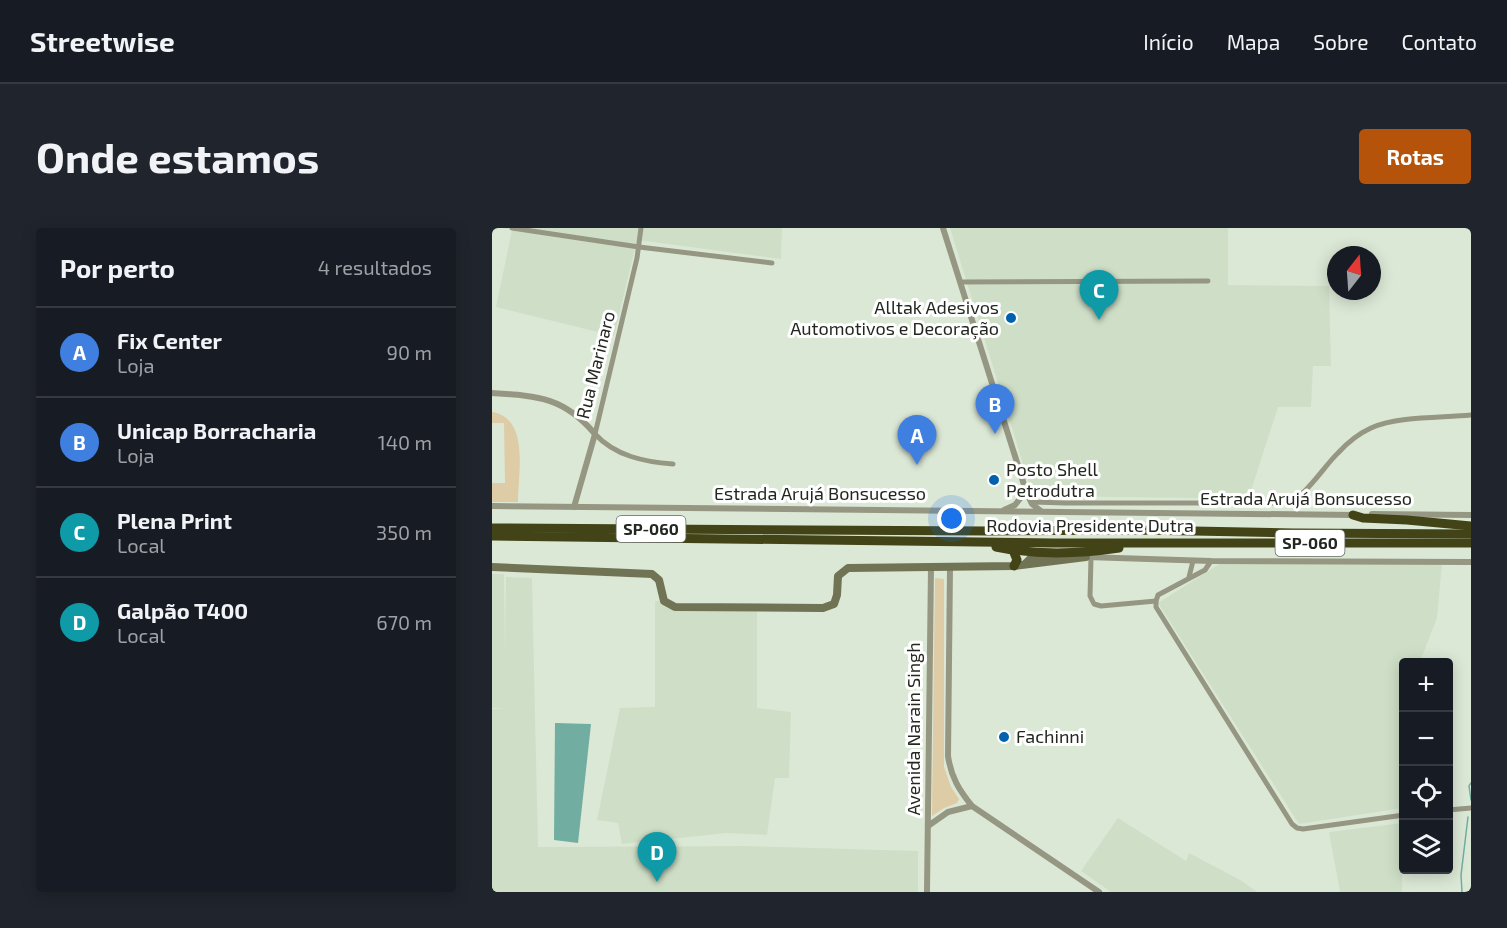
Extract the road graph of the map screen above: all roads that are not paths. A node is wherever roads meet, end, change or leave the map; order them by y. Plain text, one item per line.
1 (512, 228) edge
2 (641, 228) edge
3 (943, 228) edge
4 (639, 247) junction
5 (772, 263) dead end
6 (1208, 281) dead end
7 (960, 282) junction
8 (492, 393) edge
9 (1471, 416) edge
10 (595, 434) junction
11 (673, 464) dead end
12 (1026, 491) junction
13 (1030, 500) junction
14 (492, 506) edge
15 (574, 507) junction
16 (1003, 511) junction
17 (1041, 512) junction
18 (1353, 515) junction
19 (1471, 515) edge
20 (1471, 526) edge
21 (492, 528) edge
22 (1471, 534) edge
23 (492, 536) edge
24 (967, 542) junction
25 (1148, 543) junction
26 (1471, 543) edge
27 (1013, 550) junction
28 (1106, 550) junction
29 (1089, 557) junction
30 (1193, 561) junction
31 (1211, 561) junction
32 (1471, 562) edge
33 (1014, 566) junction
34 (492, 567) edge
35 (931, 567) junction
36 (950, 567) junction
37 (1189, 577) junction
38 (1156, 601) junction
39 (972, 806) junction
40 (1471, 808) edge
41 (1453, 810) edge
42 (1399, 816) edge
43 (928, 826) junction
44 (927, 892) edge
45 (1099, 892) edge

1 - 4 street
2 - 4 street, Rua Marinaro
3 - 7 street
4 - 5 street
4 - 10 street, Rua Marinaro
6 - 7 street
7 - 12 street
8 - 10 street
9 - 13 street
10 - 11 street
10 - 15 street, Rua Marinaro
12 - 13 street
12 - 16 street
13 - 17 street
14 - 15 street, Estrada Arujá Bonsucesso
15 - 16 street, Estrada Arujá Bonsucesso
16 - 17 street, Estrada Arujá Bonsucesso
17 - 18 street, Estrada Arujá Bonsucesso
18 - 19 street, Estrada Arujá Bonsucesso
18 - 20 highway
21 - 22 highway, Rodovia Presidente Dutra / SP-060
23 - 24 highway, Rodovia Presidente Dutra / SP-060
24 - 25 highway, Rodovia Presidente Dutra / SP-060
24 - 27 highway
25 - 26 highway, Rodovia Presidente Dutra / SP-060
25 - 28 highway
27 - 28 highway
27 - 33 highway
28 - 29 highway
29 - 30 street
29 - 33 main road
29 - 38 street
30 - 31 street
30 - 37 street
31 - 32 street
31 - 37 street
33 - 36 main road
34 - 35 main road
35 - 36 main road
35 - 43 street, Avenida Narain Singh
36 - 39 street
37 - 38 street
38 - 42 street
39 - 43 street
39 - 45 street
40 - 41 street
43 - 44 street, Avenida Narain Singh

